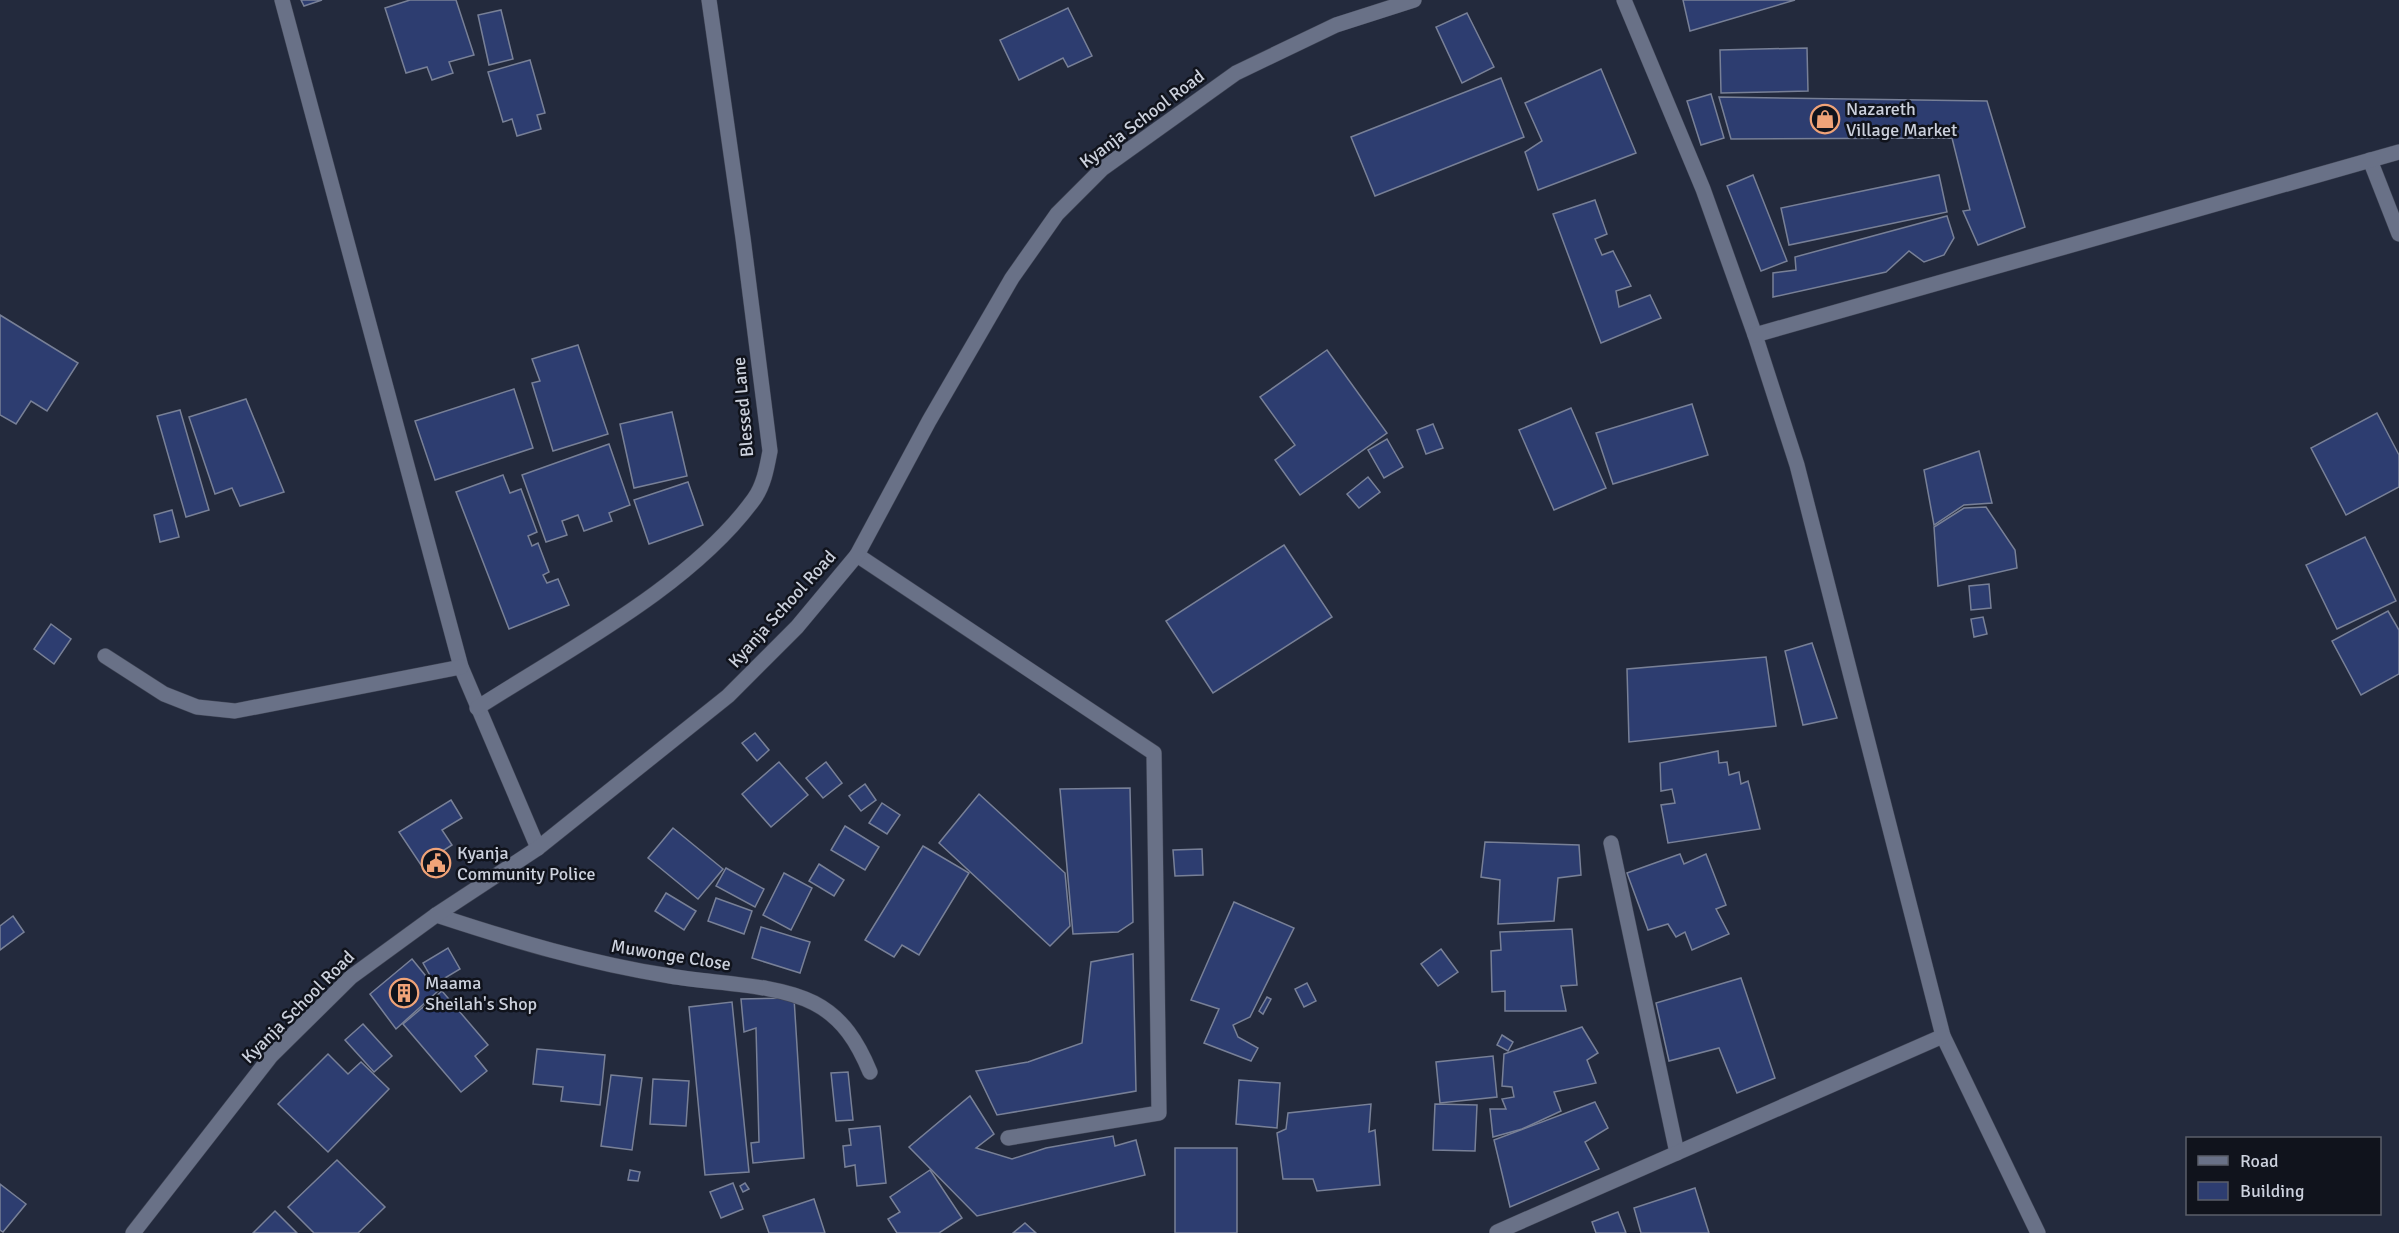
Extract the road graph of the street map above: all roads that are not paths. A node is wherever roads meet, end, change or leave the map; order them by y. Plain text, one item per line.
1 (282, 0) edge
2 (709, 0) edge
3 (1414, 0) edge
4 (1624, 0) edge
5 (2399, 152) edge
6 (2370, 160) junction
7 (2399, 234) edge
8 (1755, 335) junction
9 (857, 555) junction
10 (105, 656) dead end
11 (461, 667) junction
12 (477, 708) junction
13 (1611, 843) dead end
14 (538, 848) junction
15 (436, 915) junction
16 (1943, 1036) junction
17 (870, 1072) dead end
18 (1008, 1138) dead end
19 (1677, 1153) junction
20 (1497, 1232) edge
21 (133, 1233) edge
22 (2038, 1233) edge

1 - 11 street
2 - 12 street, Blessed Lane
3 - 9 street, Kyanja School Road
4 - 8 street
5 - 6 street
6 - 7 street
6 - 8 street
8 - 16 street
9 - 14 street, Kyanja School Road
9 - 18 street
10 - 11 street
11 - 12 street
12 - 14 street
13 - 19 street
14 - 15 street, Kyanja School Road
15 - 17 street, Muwonge Close
15 - 21 street, Kyanja School Road
16 - 19 street
16 - 22 street
19 - 20 street

